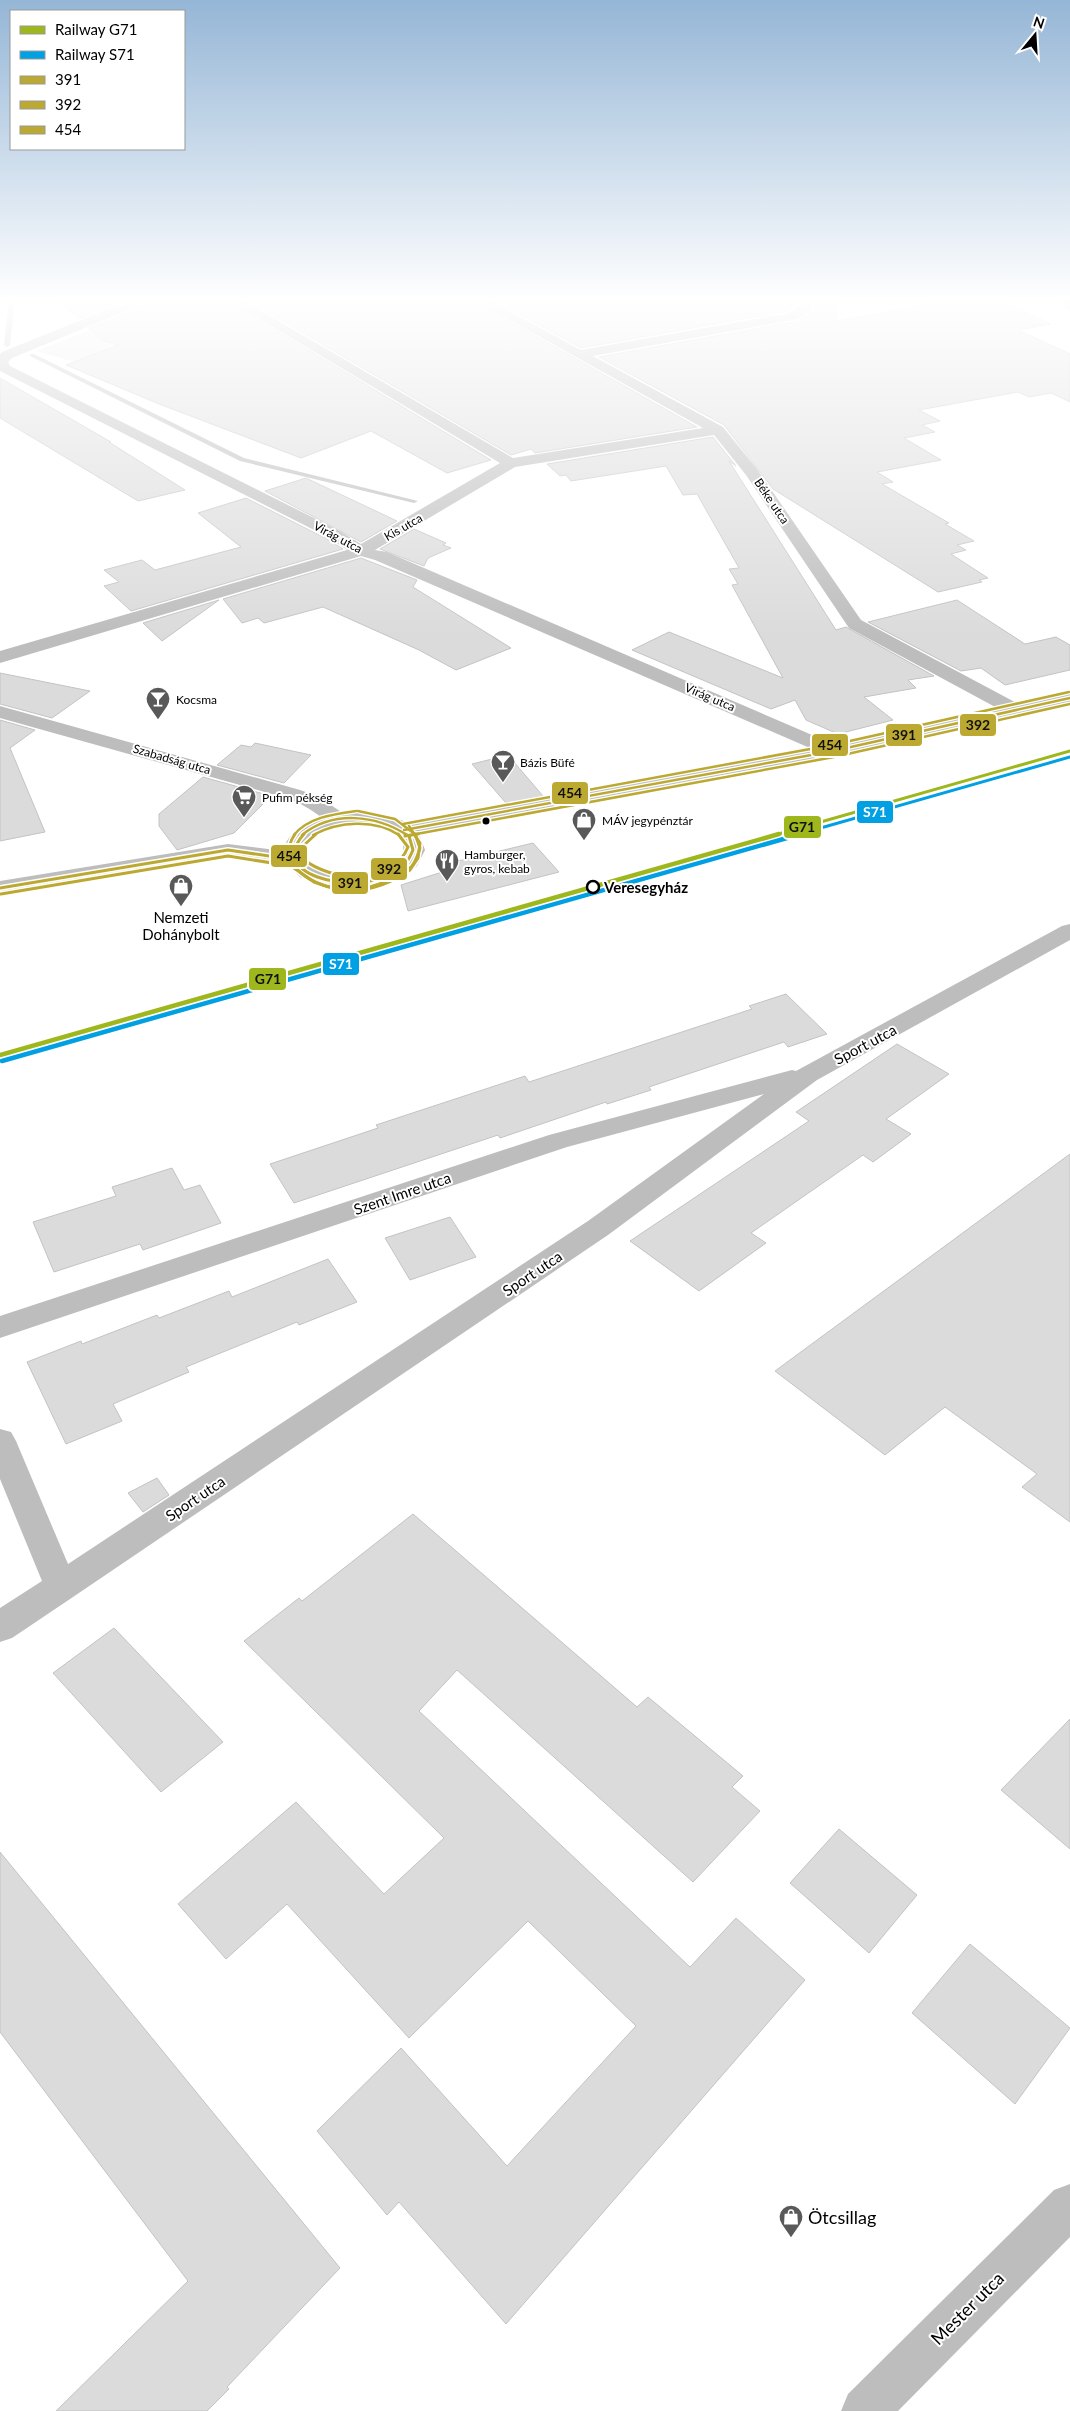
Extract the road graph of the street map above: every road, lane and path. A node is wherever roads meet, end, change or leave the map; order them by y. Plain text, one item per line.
1 (90, 412) edge
2 (424, 412) edge
3 (685, 412) edge
4 (718, 430) junction
5 (512, 463) junction
6 (361, 551) junction
7 (0, 657) edge
8 (1070, 698) edge
9 (1017, 711) junction
10 (0, 712) edge
11 (833, 751) junction
12 (339, 819) junction
13 (404, 830) junction
14 (296, 860) junction
15 (0, 888) edge
16 (1070, 931) edge
17 (808, 1074) junction
18 (0, 1327) edge
19 (0, 1441) edge
20 (61, 1587) junction
21 (0, 1627) edge
22 (1070, 2206) edge
23 (865, 2411) edge

1 - 6 street, Virág utca
2 - 5 street
3 - 4 street, Béke utca
4 - 5 street, Kis utca
4 - 9 street, Béke utca
5 - 6 street, Kis utca
6 - 7 street, Kis utca
6 - 11 street, Virág utca
8 - 9 street
9 - 11 street
10 - 12 street, Szabadság utca
11 - 13 street
12 - 13 street
12 - 14 street
13 - 14 street
14 - 15 street
16 - 17 street, Sport utca
17 - 18 street, Szent Imre utca
17 - 20 street, Sport utca
19 - 20 street
20 - 21 street, Sport utca
22 - 23 street, Mester utca

